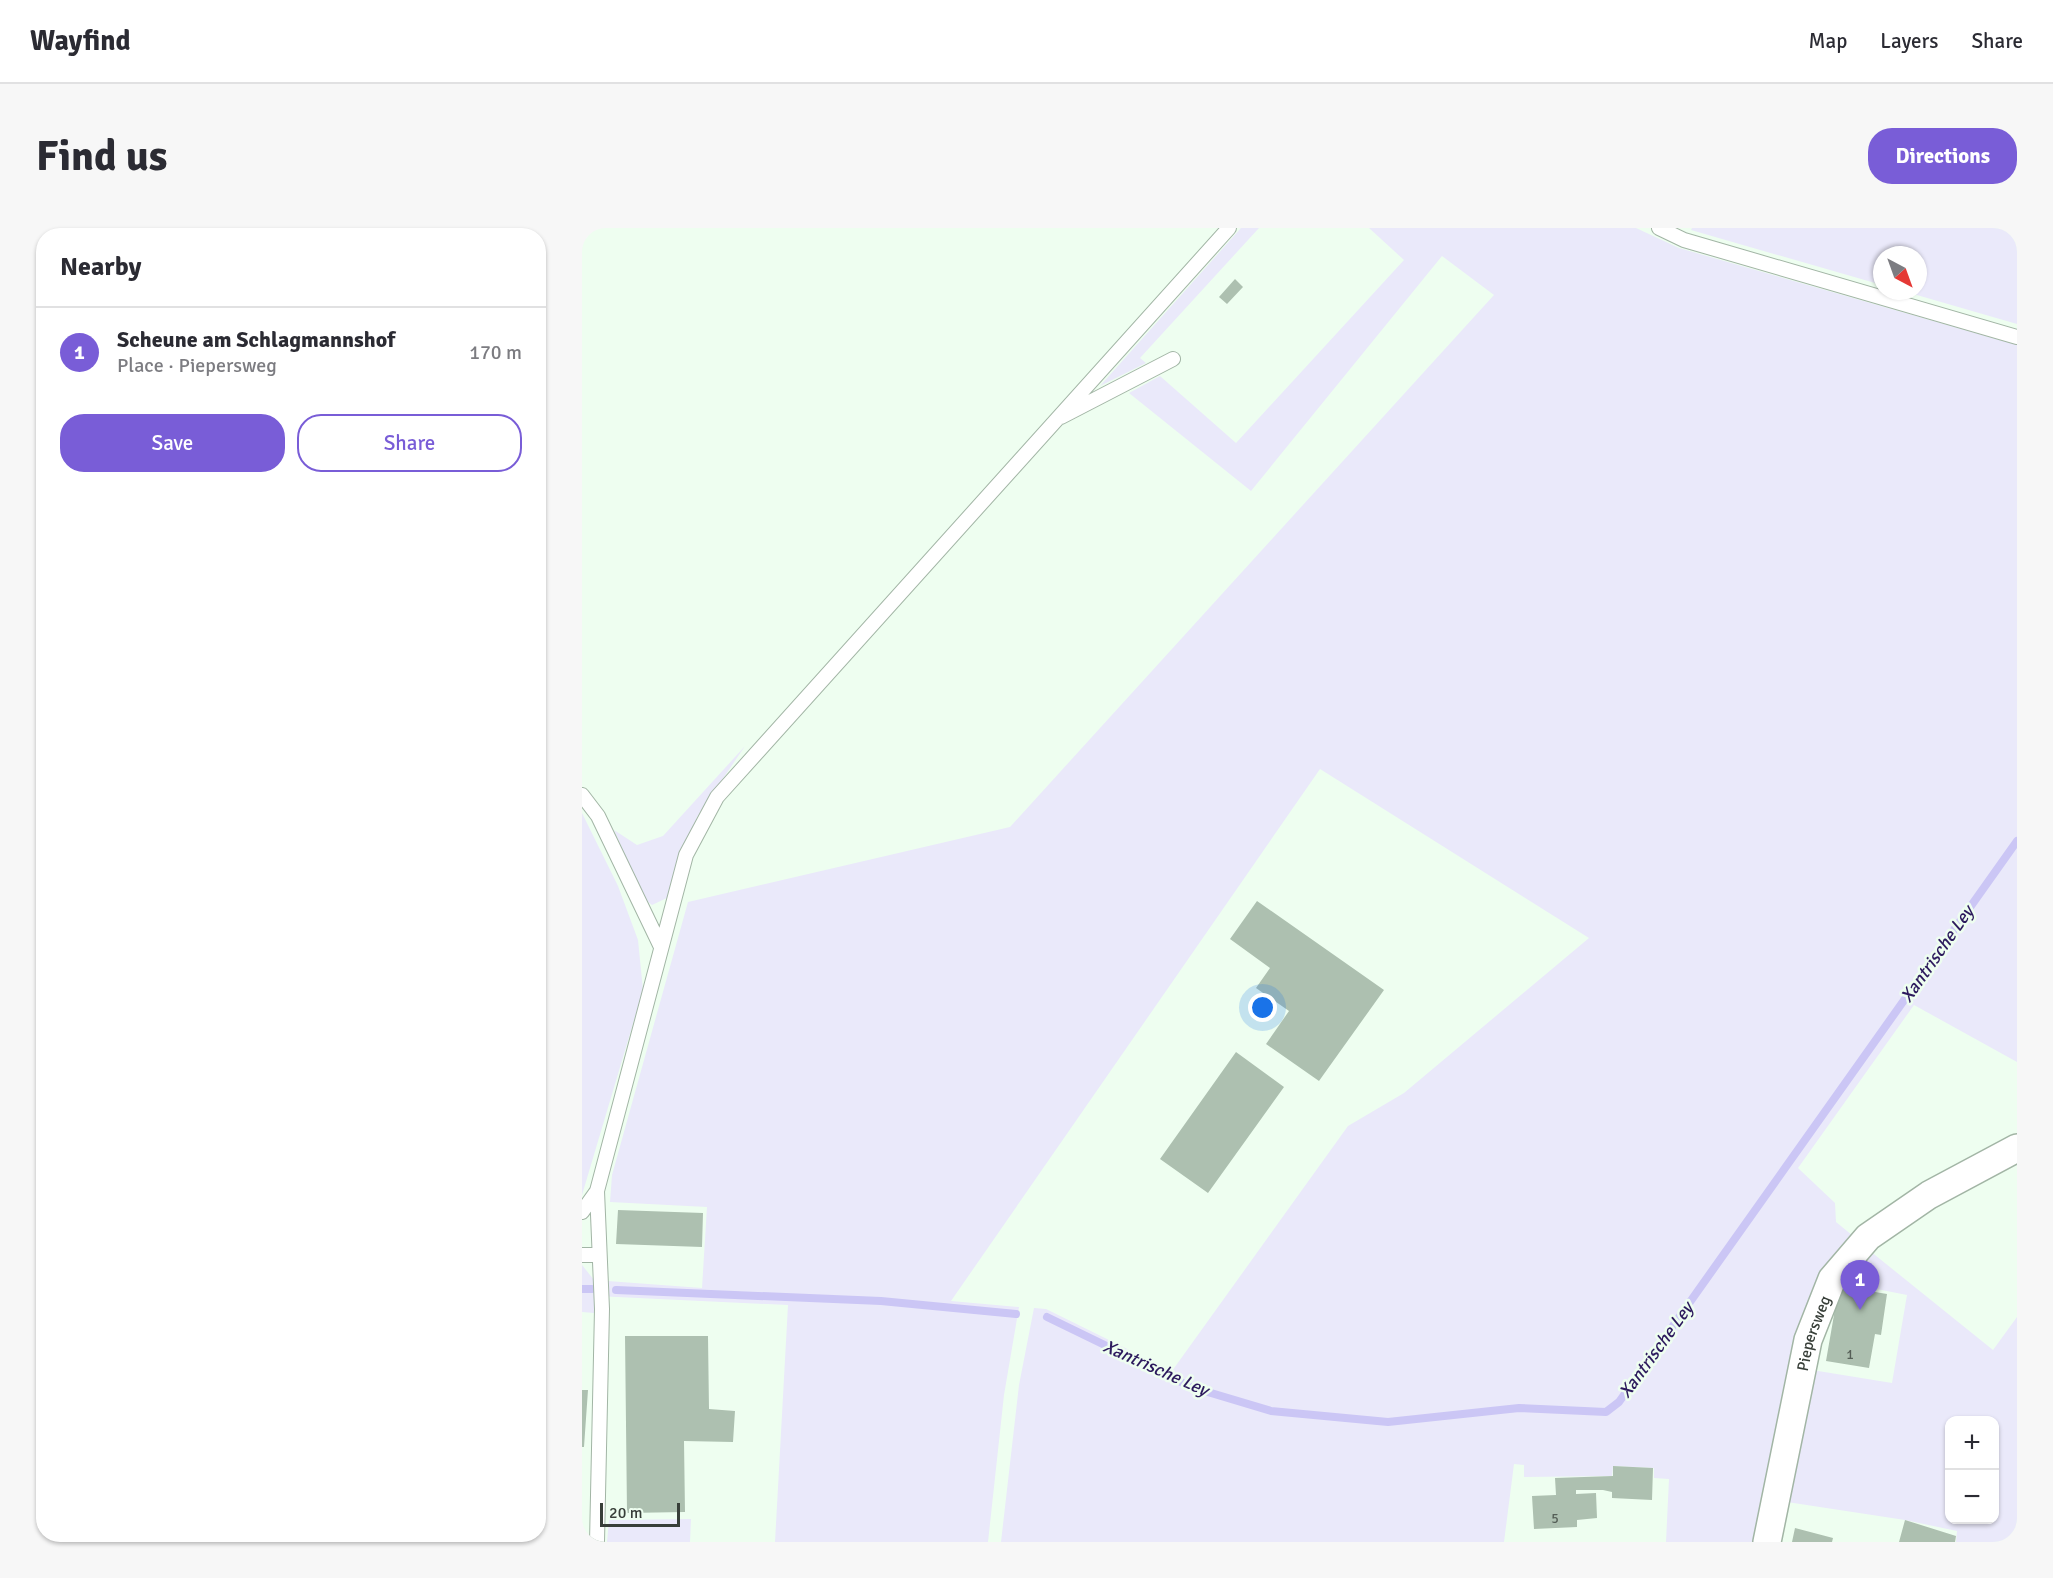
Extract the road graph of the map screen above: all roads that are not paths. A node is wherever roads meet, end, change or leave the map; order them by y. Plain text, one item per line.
1 (1229, 228) edge
2 (1659, 228) edge
3 (2017, 337) edge
4 (1173, 359) dead end
5 (1054, 421) junction
6 (582, 795) edge
7 (661, 947) junction
8 (2017, 1148) edge
9 (597, 1191) junction
10 (582, 1212) edge
11 (582, 1255) edge
12 (599, 1255) junction
13 (597, 1542) edge
14 (1767, 1542) edge

1 - 5 lane
2 - 3 lane
4 - 5 lane
5 - 7 lane
6 - 7 lane
7 - 9 lane
8 - 14 street, Piepersweg
9 - 10 lane
9 - 12 lane
11 - 12 lane
12 - 13 lane

